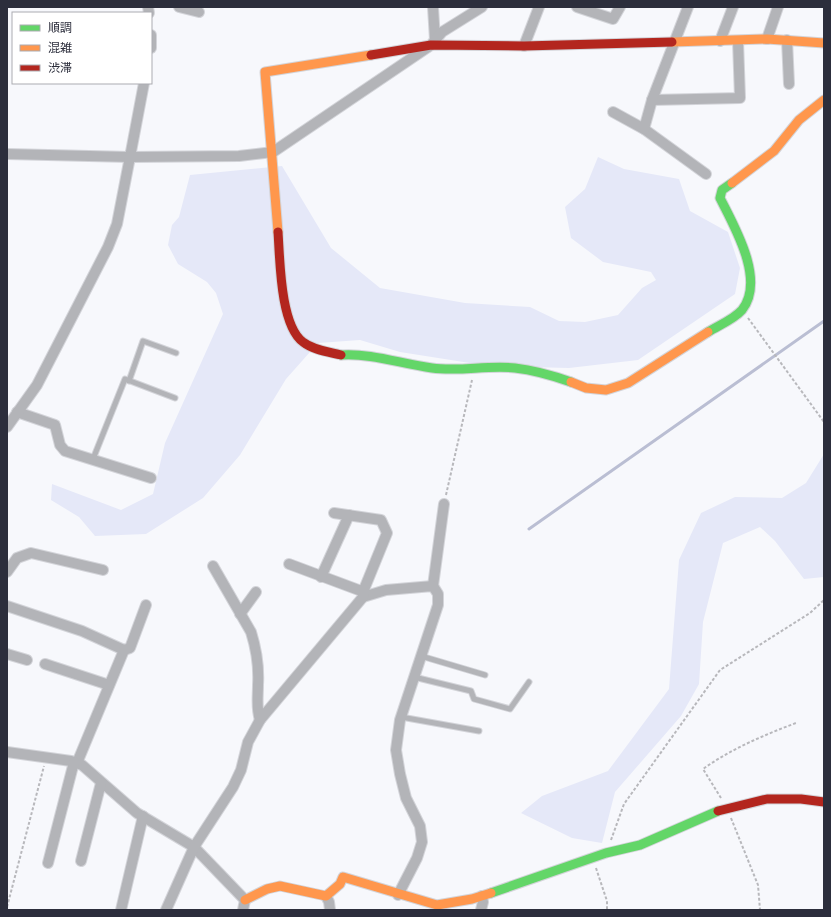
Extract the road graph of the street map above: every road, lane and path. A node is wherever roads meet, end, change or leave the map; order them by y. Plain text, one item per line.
1 (179, 7) edge
2 (433, 7) edge
3 (482, 7) edge
4 (539, 7) edge
5 (577, 7) edge
6 (620, 7) edge
7 (688, 7) edge
8 (733, 7) edge
9 (778, 7) edge
10 (199, 12) dead end
11 (824, 37) edge
12 (767, 40) junction
13 (787, 40) junction
14 (720, 41) junction
15 (738, 41) junction
16 (813, 41) junction
17 (433, 42) junction
18 (675, 43) junction
19 (824, 43) edge
20 (524, 46) junction
21 (144, 84) edge
22 (789, 84) dead end
23 (652, 100) junction
24 (824, 100) edge
25 (613, 112) dead end
26 (644, 129) junction
27 (273, 152) junction
28 (7, 154) edge
29 (130, 157) junction
30 (706, 174) dead end
31 (742, 309) junction
32 (176, 354) dead end
33 (475, 368) junction
34 (129, 381) junction
35 (175, 398) dead end
36 (17, 412) junction
37 (824, 422) edge
38 (7, 426) edge
39 (93, 459) junction
40 (151, 478) dead end
41 (444, 504) joint
42 (334, 513) dead end
43 (349, 515) junction
44 (289, 564) dead end
45 (213, 566) dead end
46 (103, 570) dead end
47 (7, 572) edge
48 (321, 577) junction
49 (432, 586) junction
50 (256, 592) dead end
51 (363, 595) junction
52 (824, 600) edge
53 (146, 605) dead end
54 (7, 606) edge
55 (240, 614) junction
56 (124, 650) junction
57 (7, 654) edge
58 (421, 656) junction
59 (27, 660) dead end
60 (45, 664) dead end
61 (485, 676) dead end
62 (414, 677) junction
63 (530, 682) dead end
64 (109, 685) junction
65 (401, 717) junction
66 (260, 720) junction
67 (796, 723) dead end
68 (479, 731) dead end
69 (7, 752) edge
70 (46, 757) junction
71 (76, 763) junction
72 (101, 783) junction
73 (824, 802) edge
74 (728, 808) junction
75 (143, 816) junction
76 (194, 847) junction
77 (606, 853) junction
78 (592, 858) junction
79 (81, 861) dead end
80 (48, 863) dead end
81 (398, 895) junction
82 (326, 896) junction
83 (482, 896) junction
84 (244, 905) edge
85 (427, 906) edge
86 (7, 907) edge
87 (121, 910) edge
88 (166, 910) edge
89 (330, 910) edge
90 (481, 910) edge
91 (607, 910) edge
92 (760, 910) edge

1 - 10 street
2 - 17 street
3 - 17 street
4 - 20 street
5 - 6 street
7 - 18 street
8 - 14 street
9 - 12 street
11 - 16 street
12 - 13 street
12 - 15 street
13 - 16 street
13 - 22 street
14 - 15 street
14 - 18 street
15 - 23 street
16 - 19 street
17 - 20 street
17 - 27 street
17 - 27 street
18 - 20 street
18 - 23 street
21 - 29 street
23 - 26 street
24 - 31 street
25 - 26 street
26 - 30 street
27 - 29 street
27 - 33 street
28 - 29 street
29 - 36 street
31 - 33 street
31 - 37 path
32 - 34 lane
33 - 41 path
34 - 35 lane
34 - 39 lane
36 - 38 street
36 - 39 street
39 - 40 street
41 - 49 street
42 - 43 street
43 - 48 street
43 - 51 street
44 - 48 street
45 - 55 street
46 - 47 street
48 - 51 street
49 - 51 street
49 - 58 street
50 - 55 street
51 - 66 street
52 - 77 path
53 - 56 street
54 - 56 street
55 - 66 street
56 - 64 street
57 - 59 street
58 - 61 lane
58 - 62 street
60 - 64 street
62 - 63 lane
62 - 65 street
64 - 71 street
65 - 68 lane
65 - 81 street
66 - 76 street
67 - 74 path
69 - 70 street
70 - 71 street
70 - 86 path
71 - 72 street
71 - 80 street
72 - 75 street
72 - 79 street
73 - 74 street
74 - 77 street
74 - 92 path
75 - 76 street
75 - 87 street
76 - 84 street
76 - 88 street
77 - 78 street
78 - 83 street
78 - 91 path
81 - 82 street
81 - 85 street
82 - 84 street
82 - 89 street
83 - 85 street
83 - 90 street

